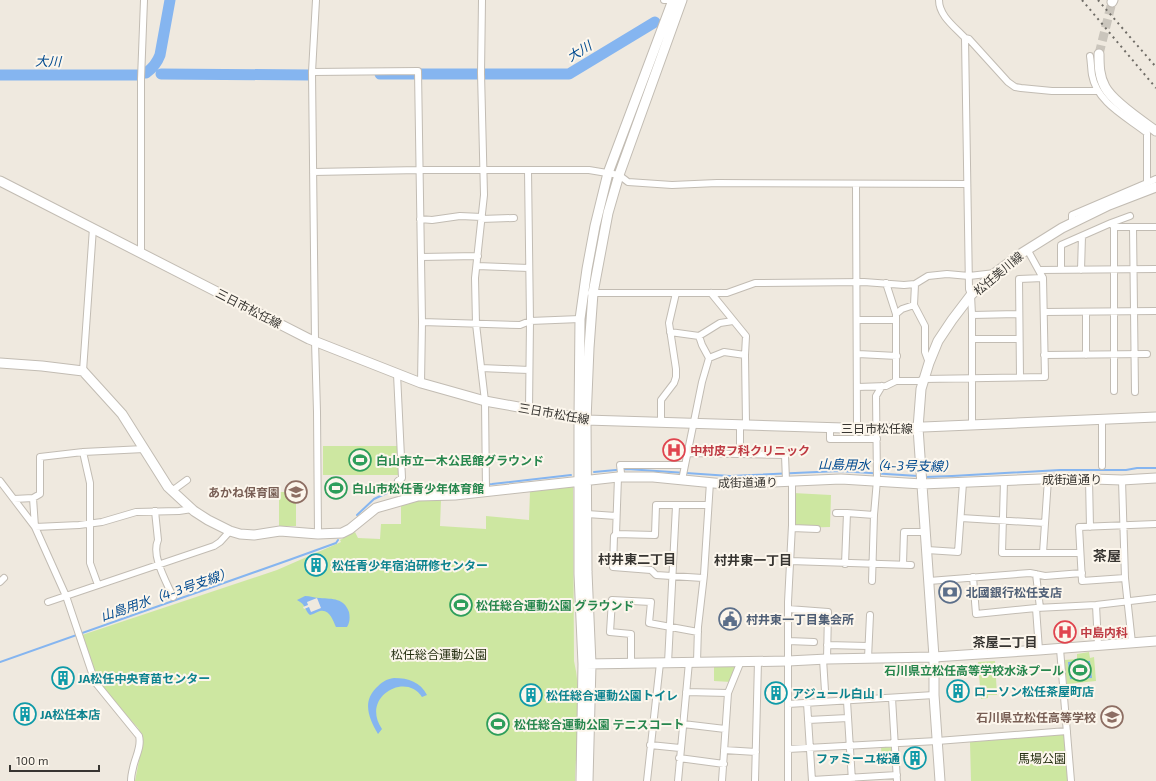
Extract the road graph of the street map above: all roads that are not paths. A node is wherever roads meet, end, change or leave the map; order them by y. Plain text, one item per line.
1 (144, 0) edge
2 (316, 0) edge
3 (482, 0) edge
4 (675, 0) edge
5 (939, 0) edge
6 (965, 38) junction
7 (1095, 55) joint
8 (312, 72) junction
9 (1098, 91) junction
10 (1156, 131) edge
11 (420, 170) junction
12 (484, 170) junction
13 (528, 170) junction
14 (313, 172) junction
15 (608, 172) junction
16 (619, 175) junction
17 (1156, 179) edge
18 (0, 181) edge
19 (1147, 182) junction
20 (967, 184) junction
21 (856, 185) junction
22 (1156, 187) edge
23 (1130, 216) dead end
24 (482, 218) junction
25 (514, 218) dead end
26 (420, 219) junction
27 (1072, 223) junction
28 (1112, 225) junction
29 (1133, 227) junction
30 (1156, 227) edge
31 (93, 228) junction
32 (1082, 236) junction
33 (1027, 249) junction
34 (141, 253) junction
35 (478, 256) junction
36 (421, 257) junction
37 (477, 266) junction
38 (529, 268) junction
39 (1039, 270) junction
40 (1061, 270) junction
41 (1081, 270) junction
42 (1114, 270) junction
43 (1132, 270) junction
44 (1156, 270) edge
45 (995, 273) junction
46 (969, 276) junction
47 (1043, 278) junction
48 (857, 283) junction
49 (886, 283) junction
50 (915, 284) junction
51 (711, 293) junction
52 (588, 294) junction
53 (676, 294) junction
54 (971, 295) junction
55 (914, 305) junction
56 (1115, 311) junction
57 (1133, 311) junction
58 (1156, 311) edge
59 (1044, 312) junction
60 (1086, 312) junction
61 (1019, 314) junction
62 (972, 315) junction
63 (896, 317) junction
64 (580, 319) junction
65 (858, 320) junction
66 (530, 321) junction
67 (733, 321) junction
68 (422, 322) junction
69 (476, 324) junction
70 (670, 332) junction
71 (698, 336) junction
72 (972, 339) junction
73 (1020, 339) junction
74 (315, 341) junction
75 (858, 354) junction
76 (1147, 354) dead end
77 (745, 355) junction
78 (1044, 355) junction
79 (1086, 355) junction
80 (1114, 355) junction
81 (1134, 355) junction
82 (897, 356) junction
83 (709, 358) junction
84 (0, 363) edge
85 (929, 363) junction
86 (481, 368) junction
87 (529, 370) junction
88 (83, 371) junction
89 (397, 374) junction
90 (1020, 376) junction
91 (973, 378) junction
92 (924, 379) junction
93 (896, 381) junction
94 (421, 383) junction
95 (882, 386) junction
96 (858, 387) junction
97 (1114, 391) dead end
98 (1135, 392) dead end
99 (486, 401) junction
100 (530, 409) junction
101 (1156, 417) edge
102 (582, 419) junction
103 (1102, 420) junction
104 (661, 422) junction
105 (694, 423) junction
106 (743, 424) junction
107 (972, 426) junction
108 (830, 427) junction
109 (857, 428) junction
110 (918, 428) junction
111 (876, 429) junction
112 (877, 439) junction
113 (144, 449) junction
114 (83, 452) junction
115 (687, 453) junction
116 (740, 454) junction
117 (1102, 466) dead end
118 (620, 472) junction
119 (683, 472) junction
120 (877, 475) junction
121 (1156, 478) edge
122 (922, 479) junction
123 (1048, 479) junction
124 (1089, 479) junction
125 (0, 480) edge
126 (187, 480) dead end
127 (788, 480) junction
128 (1122, 480) junction
129 (398, 481) dead end
130 (1004, 481) junction
131 (583, 482) junction
132 (710, 482) junction
133 (963, 483) junction
134 (486, 486) junction
135 (172, 491) junction
136 (33, 498) junction
137 (14, 499) junction
138 (708, 504) junction
139 (676, 506) junction
140 (192, 509) junction
141 (155, 511) junction
142 (836, 513) dead end
143 (847, 513) junction
144 (587, 514) junction
145 (874, 515) junction
146 (616, 516) junction
147 (961, 518) junction
148 (1003, 521) junction
149 (90, 523) junction
150 (1045, 523) junction
151 (1156, 524) edge
152 (1123, 525) junction
153 (35, 527) junction
154 (1090, 527) junction
155 (792, 528) junction
156 (817, 529) dead end
157 (230, 531) junction
158 (926, 532) junction
159 (318, 534) junction
160 (616, 534) junction
161 (927, 550) junction
162 (1043, 553) junction
163 (1080, 553) junction
164 (790, 561) junction
165 (845, 564) junction
166 (872, 564) junction
167 (902, 564) junction
168 (159, 565) junction
169 (911, 565) dead end
170 (1082, 573) junction
171 (1036, 574) junction
172 (671, 576) junction
173 (973, 577) junction
174 (703, 578) junction
175 (1125, 578) junction
176 (872, 581) dead end
177 (929, 581) junction
178 (98, 585) junction
179 (66, 596) junction
180 (172, 597) dead end
181 (1156, 598) edge
182 (1128, 600) junction
183 (48, 602) dead end
184 (1096, 605) junction
185 (1038, 608) junction
186 (788, 609) junction
187 (870, 615) dead end
188 (669, 628) junction
189 (698, 632) junction
190 (788, 641) junction
191 (1156, 641) edge
192 (814, 642) dead end
193 (1132, 643) junction
194 (827, 645) junction
195 (1098, 645) junction
196 (868, 646) junction
197 (1060, 649) junction
198 (1039, 650) junction
199 (934, 657) junction
200 (868, 658) junction
201 (825, 659) junction
202 (741, 661) junction
203 (758, 661) junction
204 (788, 661) junction
205 (693, 662) junction
206 (631, 663) junction
207 (664, 663) junction
208 (587, 664) junction
209 (825, 691) dead end
210 (686, 692) junction
211 (728, 693) junction
212 (934, 695) junction
213 (892, 698) junction
214 (847, 701) junction
215 (807, 703) junction
216 (788, 704) junction
217 (848, 718) junction
218 (808, 720) junction
219 (683, 724) junction
220 (725, 729) junction
221 (1067, 731) junction
222 (937, 741) junction
223 (895, 743) junction
224 (650, 745) junction
225 (850, 746) junction
226 (680, 748) junction
227 (810, 748) junction
228 (788, 749) junction
229 (724, 750) junction
230 (756, 752) junction
231 (679, 758) junction
232 (724, 764) junction
233 (897, 778) edge
234 (852, 779) edge
235 (812, 780) edge
236 (131, 781) edge
237 (581, 781) edge
238 (588, 781) edge
239 (647, 781) edge
240 (678, 781) edge
241 (722, 781) edge
242 (755, 781) edge
243 (788, 781) edge
244 (940, 781) edge
245 (1071, 781) edge

1 - 34 street
2 - 8 street
3 - 12 street
4 - 15 street
4 - 16 street
5 - 6 street
6 - 9 street
6 - 20 street
7 - 9 street
7 - 10 street
8 - 11 street
8 - 14 street
9 - 19 street
11 - 12 street
11 - 14 street
11 - 26 street
12 - 13 street
12 - 24 street
13 - 15 street
13 - 38 street
14 - 74 street
15 - 16 street
15 - 52 street
16 - 21 street
16 - 52 street
17 - 19 street
18 - 31 street, 三日市松任線
19 - 27 street
20 - 21 street
20 - 46 street
21 - 48 street
22 - 27 street, 松任美川線
23 - 28 street
24 - 25 street
24 - 26 street
24 - 35 street
26 - 36 street
27 - 33 street, 松任美川線
28 - 29 street
28 - 32 street
28 - 42 street
29 - 30 street
29 - 43 street
31 - 34 street, 三日市松任線
31 - 88 street
32 - 40 street
32 - 41 street
33 - 39 street
33 - 45 street, 松任美川線
34 - 74 street, 三日市松任線
35 - 36 street
35 - 37 street
36 - 68 street
37 - 38 street
37 - 69 street
38 - 66 street
39 - 40 street
39 - 47 street
40 - 41 street
41 - 42 street
42 - 43 street
42 - 56 street
43 - 44 street
43 - 57 street
45 - 46 street
45 - 54 street, 松任美川線
46 - 50 street
46 - 54 street
47 - 59 street
47 - 61 street
48 - 49 street
48 - 51 street
48 - 65 street
49 - 50 street
49 - 63 street
50 - 55 street
51 - 53 street
51 - 67 street
52 - 53 street
52 - 64 street
52 - 102 street
53 - 70 street
54 - 62 street
54 - 85 street, 松任美川線
55 - 63 street
55 - 85 street
56 - 57 street
56 - 60 street
56 - 80 street
57 - 58 street
57 - 81 street
59 - 60 street
59 - 78 street
60 - 79 street
61 - 62 street
61 - 73 street
62 - 72 street
63 - 65 street
63 - 82 street
64 - 66 street
64 - 102 street
65 - 75 street
66 - 69 street
66 - 87 street
67 - 71 street
67 - 77 street
68 - 69 street
68 - 94 street
69 - 86 street
70 - 71 street
70 - 104 street
71 - 83 street
72 - 73 street
72 - 91 street
73 - 90 street
74 - 89 street, 三日市松任線
74 - 159 street
75 - 82 street
75 - 96 street
76 - 81 street
77 - 83 street
77 - 106 street
78 - 79 street
78 - 90 street
79 - 80 street
80 - 81 street
80 - 97 street
81 - 98 street
82 - 93 street
83 - 105 street
84 - 88 street
85 - 92 street, 松任美川線
86 - 87 street
86 - 99 street
87 - 100 street
88 - 113 street
89 - 94 street, 三日市松任線
89 - 129 street
90 - 91 street
91 - 92 street
91 - 107 street
92 - 93 street
92 - 110 street, 松任美川線
93 - 95 street
94 - 99 street, 三日市松任線
95 - 96 street
95 - 111 street
96 - 109 street
99 - 100 street, 三日市松任線
99 - 134 street
100 - 102 street, 三日市松任線
101 - 103 street, 三日市松任線
102 - 104 street, 三日市松任線
102 - 131 street
103 - 107 street, 三日市松任線
103 - 117 street
104 - 105 street, 三日市松任線
105 - 106 street, 三日市松任線
105 - 115 street
106 - 108 street, 三日市松任線
106 - 116 street
107 - 110 street, 三日市松任線
108 - 109 street, 三日市松任線
108 - 112 street
109 - 111 street, 三日市松任線
110 - 111 street, 三日市松任線
110 - 122 street, 松任美川線
111 - 112 street
112 - 120 street
113 - 114 street
113 - 135 street
114 - 136 street
114 - 149 street
115 - 116 street
115 - 119 street
116 - 127 street
118 - 119 street, 成街道通り
118 - 119 street
118 - 131 street, 成街道通り
118 - 146 street
119 - 132 street, 成街道通り
120 - 122 street, 成街道通り
120 - 127 street, 成街道通り
120 - 145 street
121 - 128 street, 成街道通り
122 - 133 street, 成街道通り
122 - 158 street, 松任美川線
123 - 124 street, 成街道通り
123 - 130 street, 成街道通り
123 - 150 street
124 - 128 street, 成街道通り
124 - 154 street
125 - 137 street
126 - 135 street
127 - 132 street, 成街道通り
127 - 155 street
128 - 152 street
130 - 133 street, 成街道通り
130 - 148 street
131 - 134 street, 成街道通り
131 - 144 street
131 - 208 street
132 - 138 street
133 - 147 street
134 - 159 street, 成街道通り
135 - 140 street
136 - 137 street
136 - 153 street
137 - 153 street
138 - 139 street
138 - 174 street
139 - 160 street
139 - 172 street
140 - 141 street
140 - 157 street
141 - 149 street
141 - 168 street
142 - 143 street
143 - 145 street
143 - 165 street
144 - 146 street
144 - 208 street
145 - 166 street
146 - 160 street
147 - 148 street
147 - 161 street
148 - 150 street
148 - 162 street
149 - 153 street
149 - 178 street
150 - 162 street
151 - 152 street
152 - 154 street
152 - 175 street
153 - 179 street
154 - 163 street
155 - 156 street
155 - 164 street
157 - 159 street
157 - 168 street
158 - 161 street, 松任美川線
158 - 167 street
160 - 172 street
161 - 177 street, 松任美川線
162 - 163 street
163 - 170 street
164 - 165 street
164 - 186 street
165 - 166 street
166 - 167 street
166 - 176 street
167 - 169 street
168 - 178 street
168 - 180 street
170 - 171 street
170 - 175 street
171 - 173 street
171 - 185 street
172 - 174 street
172 - 188 street
173 - 177 street
173 - 185 street
174 - 189 street
175 - 182 street
177 - 199 street, 松任美川線
178 - 179 street
179 - 183 street
179 - 236 street
181 - 182 street
182 - 184 street
182 - 193 street
184 - 185 street
184 - 195 street
185 - 198 street
186 - 190 street
186 - 194 street
187 - 196 street
188 - 189 street
188 - 206 street
188 - 207 street
189 - 205 street
190 - 192 street
190 - 204 street
191 - 193 street
193 - 195 street
194 - 196 street
194 - 201 street
195 - 197 street
196 - 200 street
197 - 198 street
197 - 221 street
198 - 199 street
199 - 200 street
199 - 212 street, 松任美川線
200 - 201 street
201 - 204 street
201 - 209 street
202 - 203 street
202 - 205 street
202 - 211 street
203 - 204 street
203 - 230 street
204 - 216 street
205 - 207 street
205 - 210 street
206 - 207 street
206 - 208 street
207 - 224 street
208 - 237 street
208 - 238 street
210 - 211 street
210 - 219 street
211 - 220 street
212 - 213 street
212 - 222 street, 松任美川線
213 - 214 street
213 - 223 street
214 - 215 street
214 - 217 street
215 - 216 street
215 - 218 street
216 - 228 street
217 - 218 street
217 - 225 street
218 - 227 street
219 - 220 street
219 - 226 street
220 - 229 street
221 - 222 street
221 - 245 street
222 - 223 street
222 - 244 street, 松任美川線
223 - 225 street
223 - 233 street
224 - 226 street
224 - 239 street
225 - 227 street
225 - 234 street
226 - 231 street
227 - 228 street
227 - 235 street
228 - 243 street
229 - 230 street
229 - 232 street
230 - 242 street
231 - 232 street
231 - 240 street
232 - 241 street
233 - 234 street
234 - 235 street

